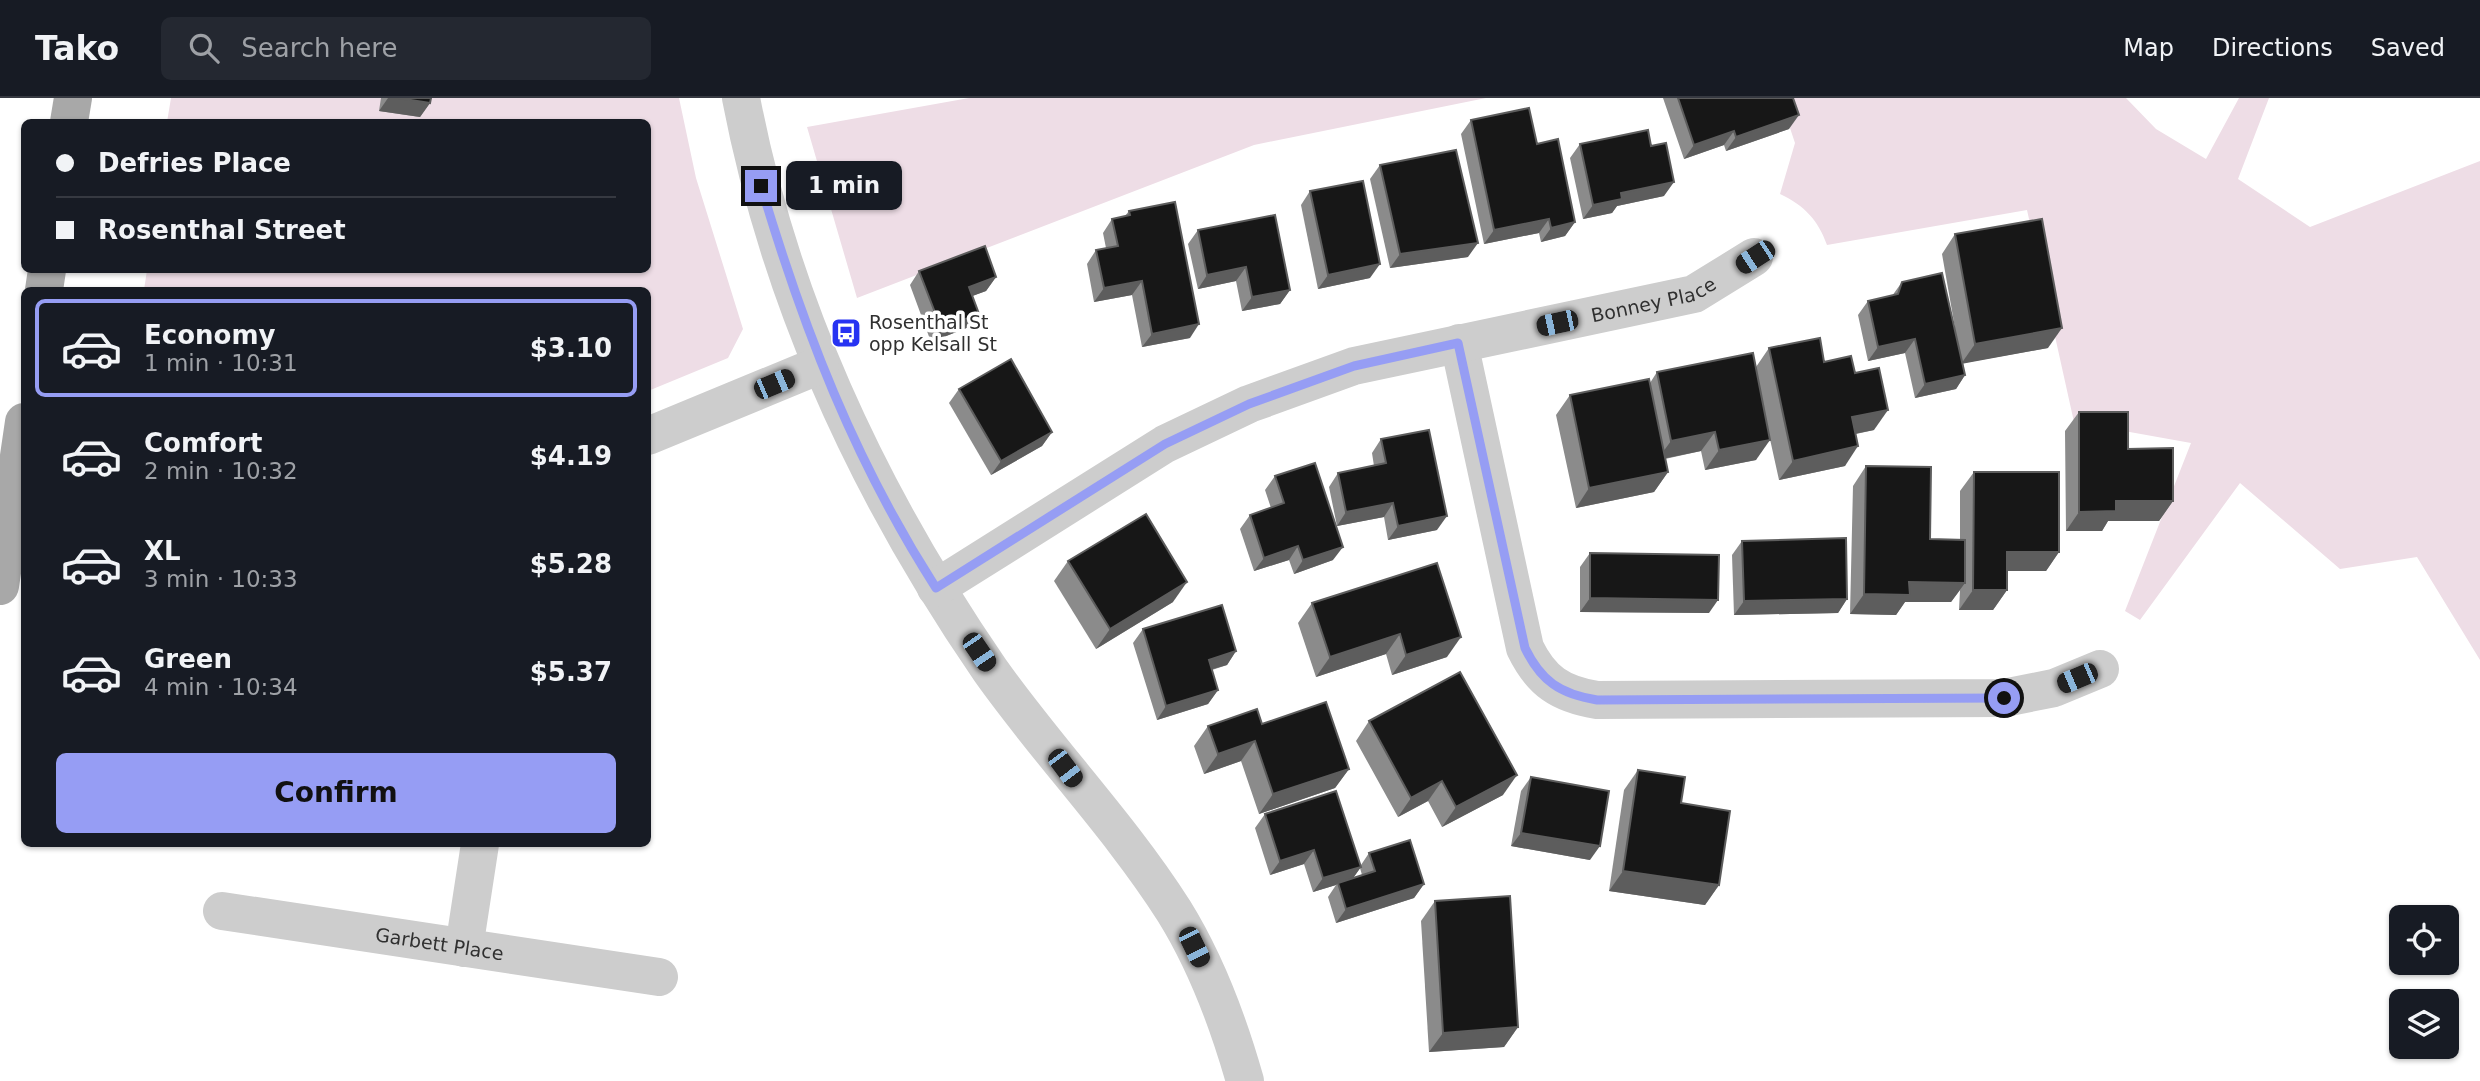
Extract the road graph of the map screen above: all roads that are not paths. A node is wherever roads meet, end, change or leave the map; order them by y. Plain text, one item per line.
1 (73, 98) edge
2 (741, 98) edge
3 (70, 119) edge
4 (1755, 257) dead end
5 (1458, 343) junction
6 (820, 365) junction
7 (651, 435) edge
8 (21, 442) edge
9 (0, 586) edge
10 (936, 588) junction
11 (2099, 669) dead end
12 (480, 847) edge
13 (222, 911) dead end
14 (464, 948) junction
15 (659, 977) dead end
16 (1245, 1081) edge

1 - 3 main road
2 - 6 street
4 - 5 street, Bonney Place
5 - 10 street, Bonney Place
5 - 11 street
6 - 7 street
6 - 10 street
8 - 9 main road
10 - 16 street
12 - 14 street
13 - 14 street, Garbett Place
14 - 15 street, Garbett Place

